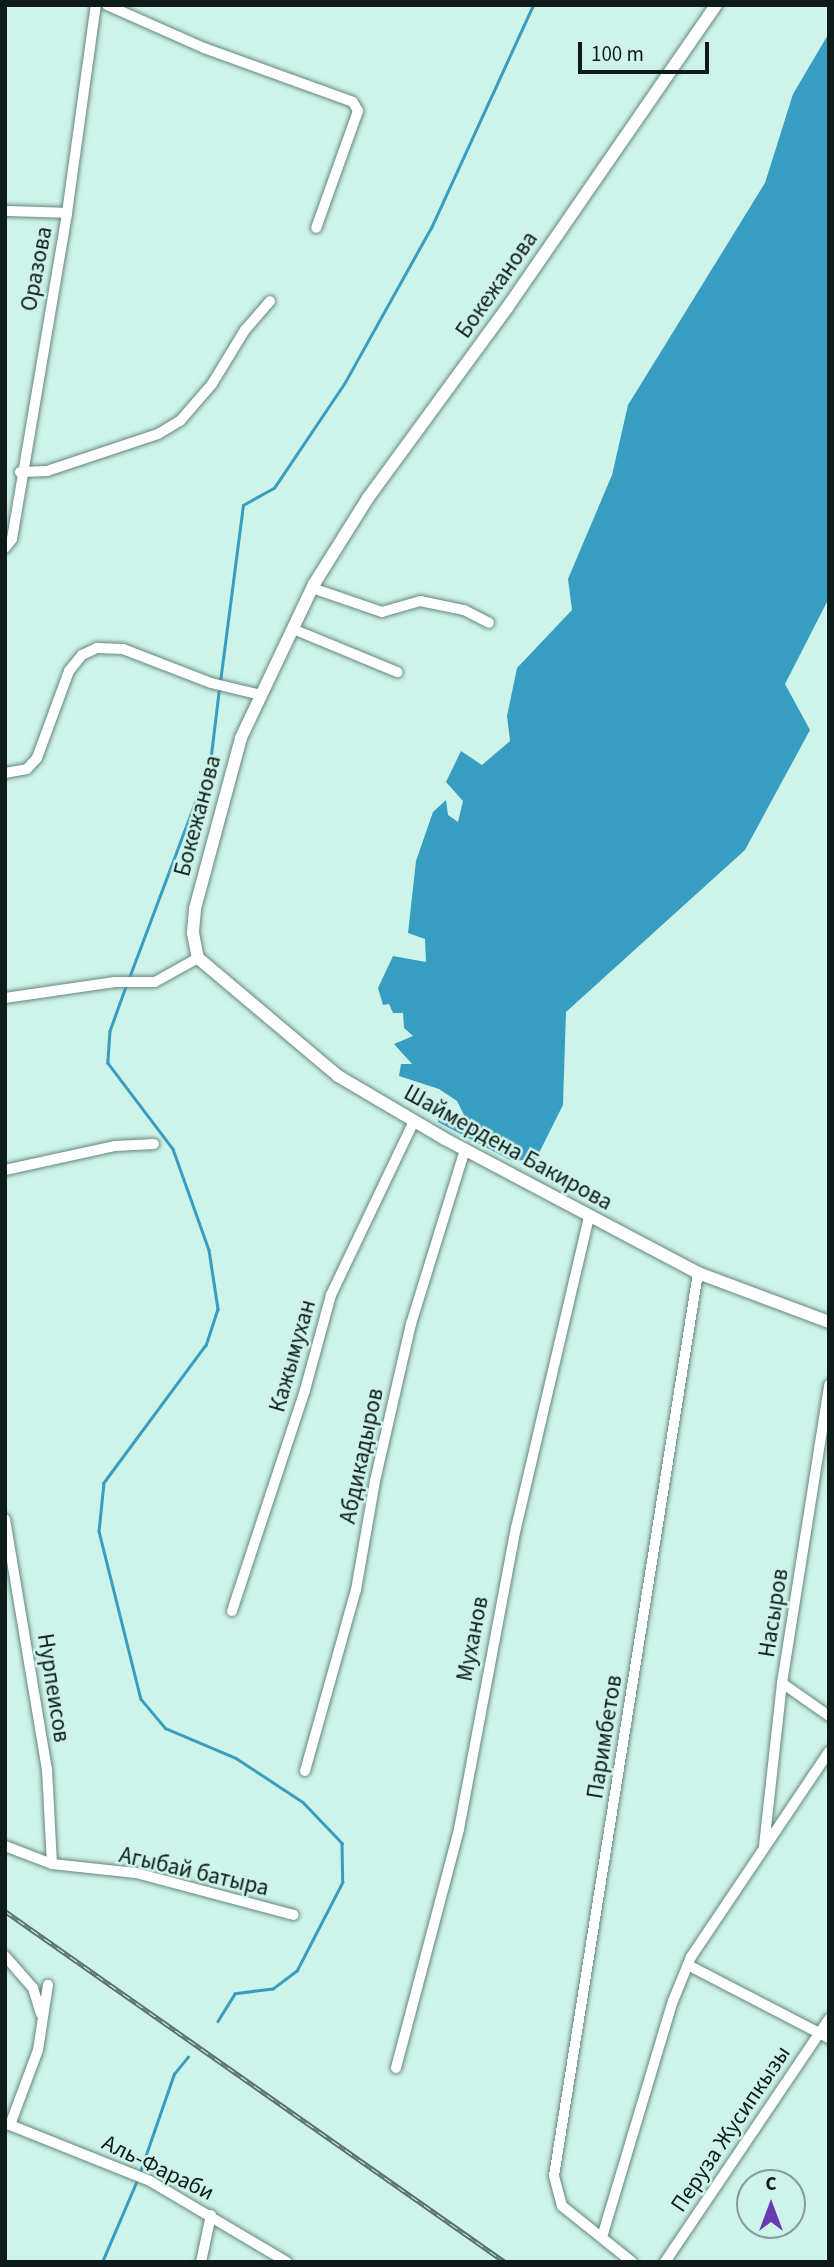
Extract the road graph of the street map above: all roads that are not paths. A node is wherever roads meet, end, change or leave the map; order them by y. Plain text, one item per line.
1 (96, 5) edge
2 (107, 5) edge
3 (716, 5) edge
4 (5, 211) edge
5 (67, 212) junction
6 (316, 228) dead end
7 (270, 301) dead end
8 (20, 472) junction
9 (8, 545) edge
10 (5, 554) edge
11 (312, 589) junction
12 (489, 623) dead end
13 (293, 629) junction
14 (397, 672) dead end
15 (261, 695) junction
16 (5, 773) edge
17 (198, 958) junction
18 (5, 998) edge
19 (414, 1121) junction
20 (154, 1144) dead end
21 (465, 1150) junction
22 (5, 1170) edge
23 (589, 1217) junction
24 (698, 1273) junction
25 (829, 1322) edge
26 (829, 1385) edge
27 (5, 1519) edge
28 (6, 1531) edge
29 (232, 1611) dead end
30 (782, 1683) junction
31 (829, 1716) edge
32 (829, 1752) edge
33 (305, 1772) dead end
34 (5, 1846) edge
35 (764, 1848) junction
36 (52, 1864) junction
37 (294, 1915) dead end
38 (5, 1956) edge
39 (688, 1965) junction
40 (48, 1985) dead end
41 (829, 2019) edge
42 (43, 2021) junction
43 (824, 2035) edge
44 (396, 2068) dead end
45 (8, 2124) edge
46 (211, 2215) junction
47 (602, 2237) junction
48 (201, 2262) edge
49 (287, 2262) edge
50 (632, 2262) edge
51 (665, 2262) edge

1 - 5 street, Оразова
2 - 6 street
3 - 11 street, Бокежанова
4 - 5 street
5 - 8 street, Оразова
7 - 8 street
8 - 9 street, Оразова
9 - 10 street, Оразова
11 - 12 street
11 - 13 street, Бокежанова
13 - 14 street
13 - 15 street, Бокежанова
15 - 16 street
15 - 17 street, Бокежанова
17 - 18 street
17 - 19 street, Шаймердена Бакирова
19 - 21 street, Шаймердена Бакирова
19 - 29 street, Кажымухан
20 - 22 street
21 - 23 street, Шаймердена Бакирова
21 - 33 street, Абдикадыров
23 - 24 street, Шаймердена Бакирова
23 - 44 street, Муханов
24 - 25 street, Шаймердена Бакирова
24 - 47 street, Паримбетов
26 - 30 street, Насыров
27 - 28 street, Нурпеисов
28 - 36 street, Нурпеисов
30 - 31 street
30 - 35 street, Насыров
32 - 35 street
34 - 36 street, Агыбай батыра
35 - 39 street
36 - 37 street, Агыбай батыра
38 - 42 street
39 - 43 street
39 - 47 street
40 - 42 street
41 - 43 street, Перуза Жусипкызы
42 - 45 street
43 - 51 street, Перуза Жусипкызы
45 - 46 street, Аль-Фараби
46 - 48 street
46 - 49 street, Аль-Фараби
47 - 50 street

